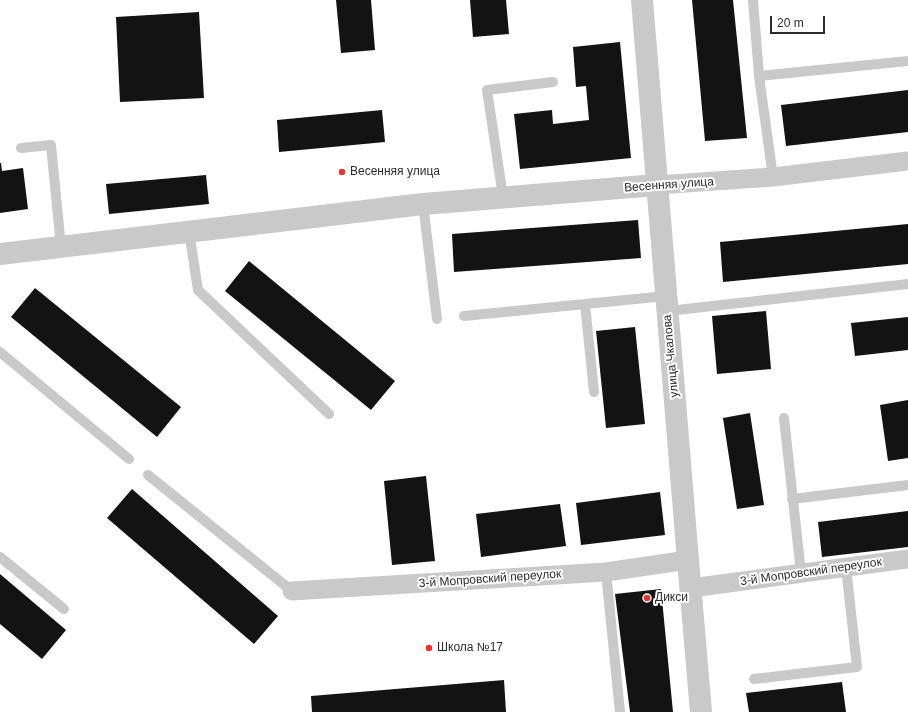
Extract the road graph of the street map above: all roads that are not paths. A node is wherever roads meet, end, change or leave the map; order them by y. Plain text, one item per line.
1 (642, 0) edge
2 (753, 0) edge
3 (908, 61) edge
4 (760, 76) junction
5 (553, 82) dead end
6 (21, 148) dead end
7 (908, 161) edge
8 (773, 177) junction
9 (657, 185) junction
10 (503, 197) junction
11 (423, 204) junction
12 (189, 231) junction
13 (61, 247) junction
14 (0, 254) edge
15 (908, 284) edge
16 (667, 303) junction
17 (585, 304) junction
18 (464, 316) dead end
19 (437, 319) dead end
20 (0, 352) edge
21 (594, 392) dead end
22 (329, 414) dead end
23 (784, 418) dead end
24 (129, 459) dead end
25 (148, 475) dead end
26 (908, 485) edge
27 (792, 499) junction
28 (0, 557) edge
29 (908, 559) edge
30 (688, 560) junction
31 (846, 567) junction
32 (606, 572) junction
33 (801, 573) junction
34 (691, 588) junction
35 (292, 591) joint
36 (64, 608) dead end
37 (754, 679) dead end
38 (620, 712) edge
39 (701, 712) edge

1 - 9 street, улица Чкалова
2 - 4 lane
3 - 4 lane
4 - 8 lane
5 - 10 lane
6 - 13 lane
7 - 8 street, Весенняя улица
8 - 9 street, Весенняя улица
9 - 10 street, Весенняя улица
9 - 16 street, улица Чкалова
10 - 11 street, Весенняя улица
11 - 12 street, Весенняя улица
11 - 19 lane
12 - 13 street, Весенняя улица
12 - 22 lane
13 - 14 street, Весенняя улица
15 - 16 lane
16 - 17 lane
16 - 30 street, улица Чкалова
17 - 18 lane
17 - 21 lane
20 - 24 lane
23 - 27 lane
25 - 35 lane
26 - 27 lane
27 - 33 lane
28 - 36 lane
29 - 31 street, 3-й Мопровский переулок
30 - 32 street, 3-й Мопровский переулок
30 - 34 street, улица Чкалова
31 - 33 street, 3-й Мопровский переулок
31 - 37 lane
32 - 35 street, 3-й Мопровский переулок
32 - 38 lane
33 - 34 street, 3-й Мопровский переулок
34 - 39 street, улица Чкалова

